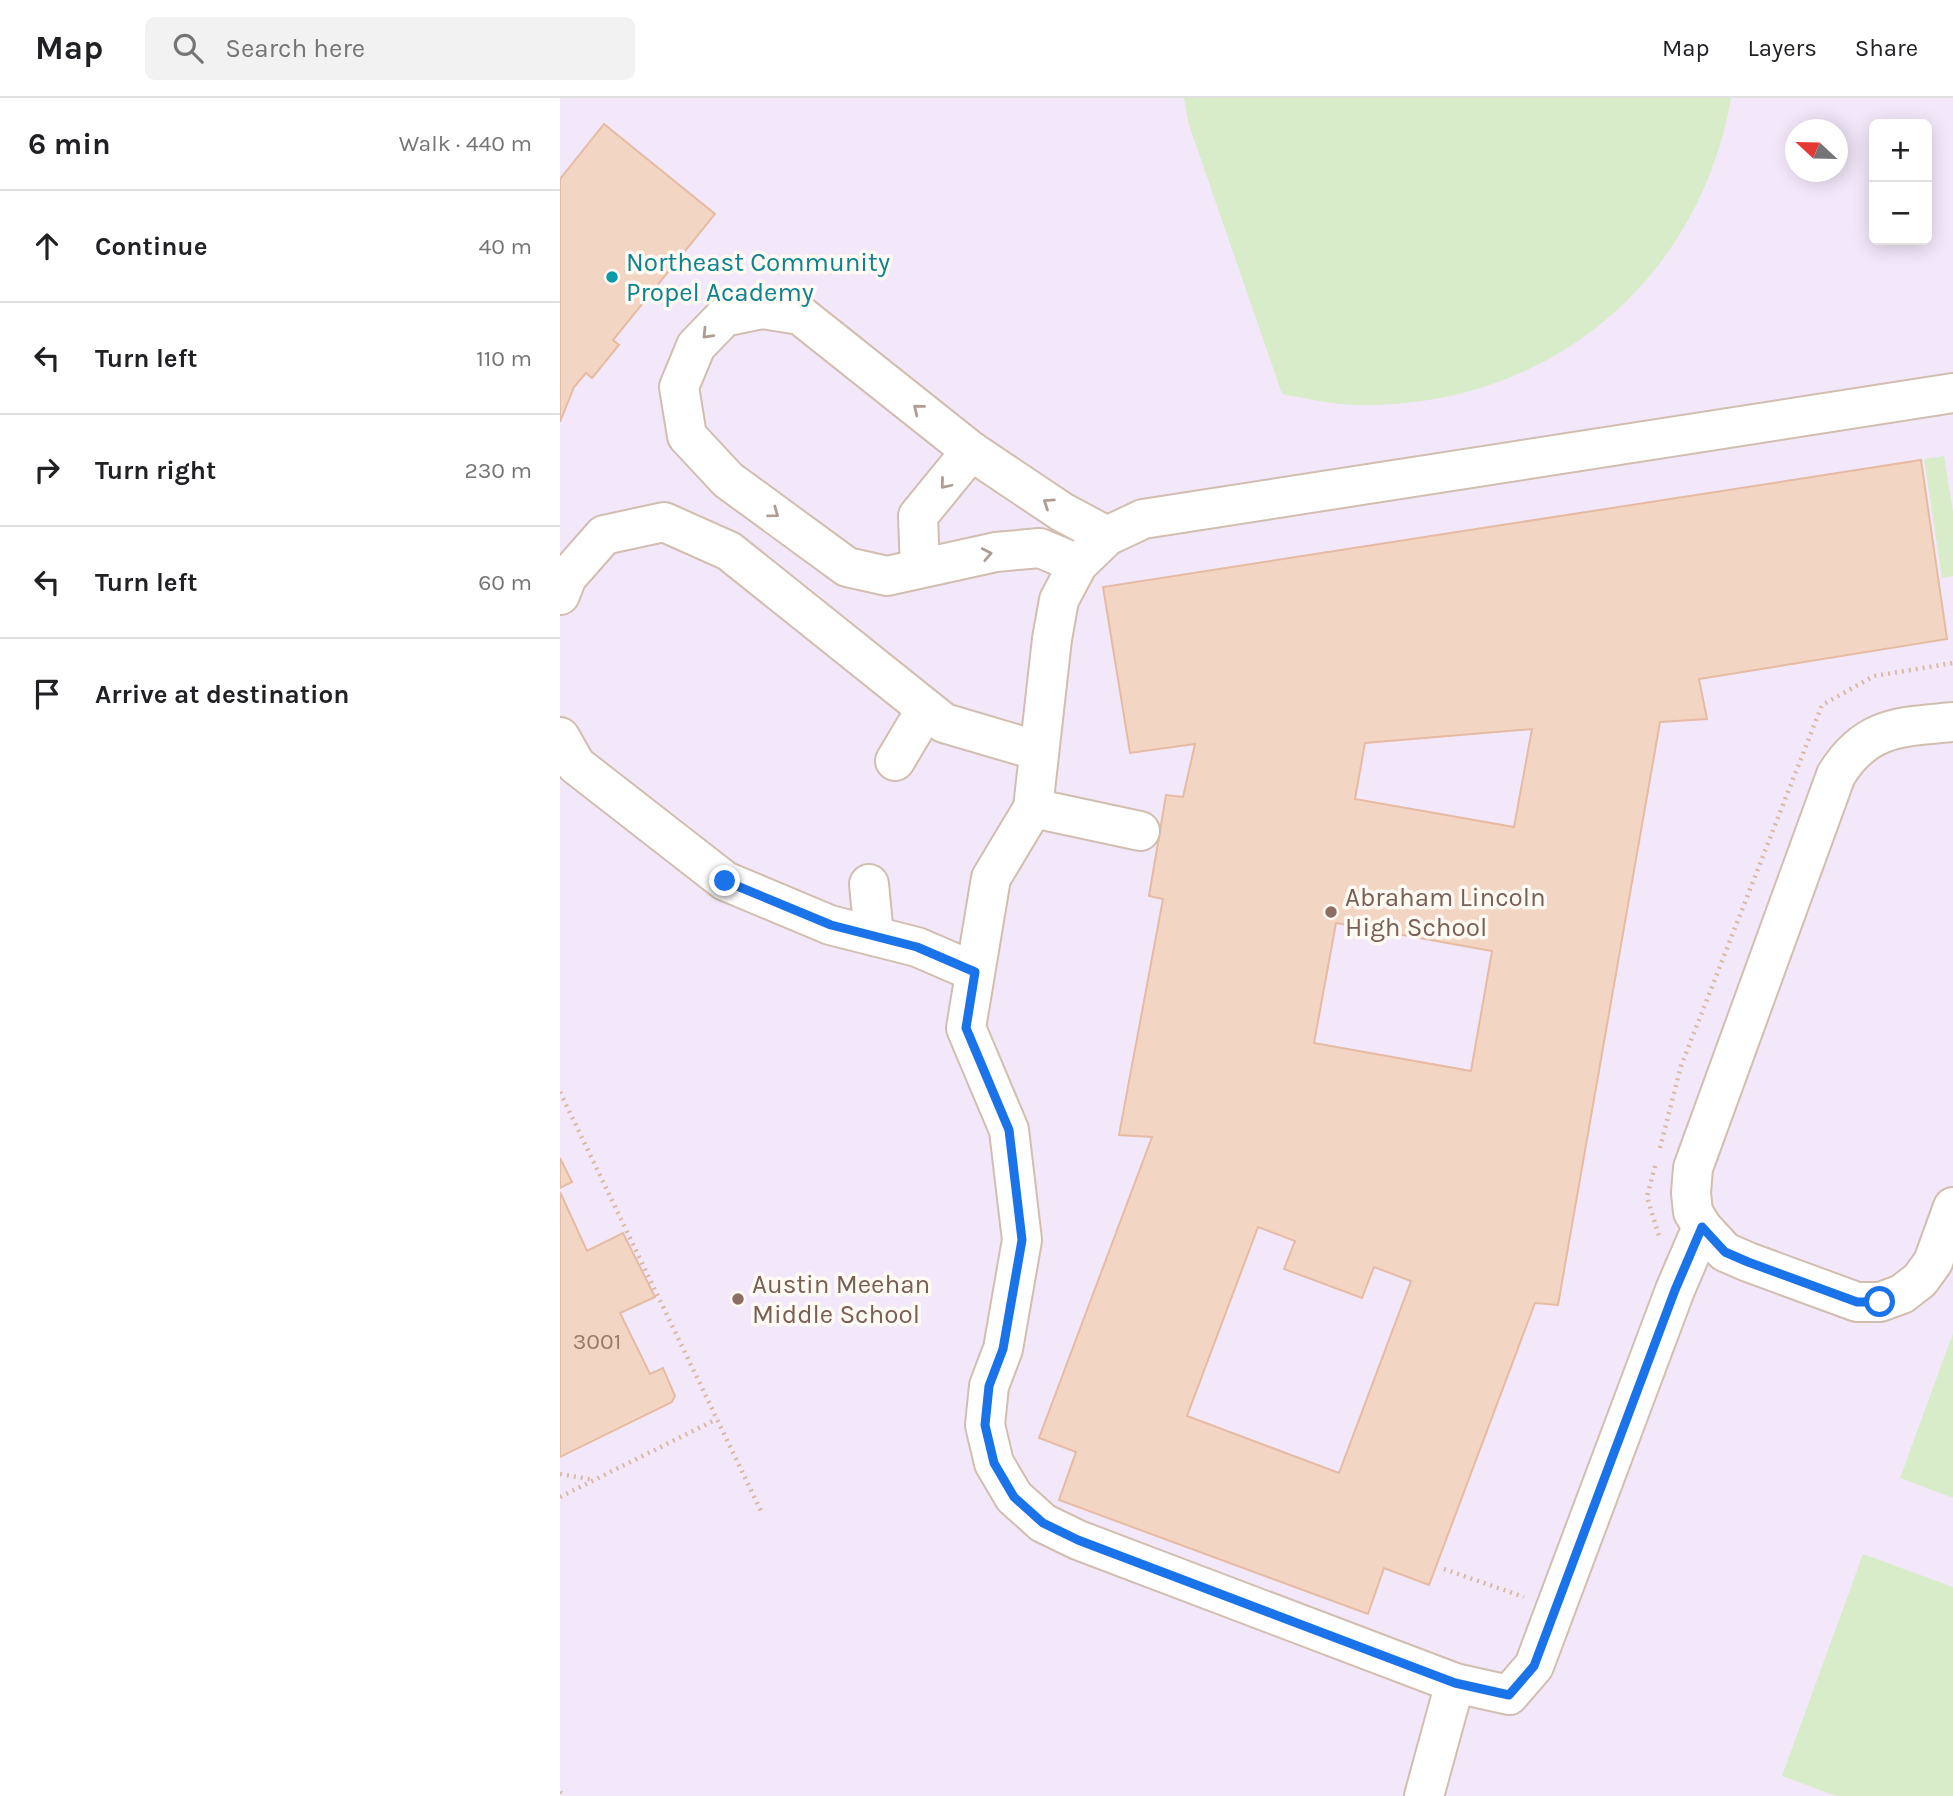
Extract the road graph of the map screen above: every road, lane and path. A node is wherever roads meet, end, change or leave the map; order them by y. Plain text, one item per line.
1 (1953, 393) edge
2 (971, 451) junction
3 (1107, 537) junction
4 (1078, 564) junction
5 (920, 568) junction
6 (560, 595) edge
7 (926, 709) junction
8 (1953, 722) edge
9 (560, 737) edge
10 (1039, 751) junction
11 (895, 761) dead end
12 (1033, 808) junction
13 (1140, 831) dead end
14 (869, 884) dead end
15 (874, 936) junction
16 (975, 972) junction
17 (560, 1092) edge
18 (1953, 1207) edge
19 (1702, 1227) junction
20 (717, 1419) junction
21 (560, 1474) edge
22 (594, 1480) junction
23 (560, 1497) edge
24 (761, 1511) dead end
25 (1444, 1569) dead end
26 (1555, 1608) junction
27 (1455, 1683) junction
28 (560, 1792) edge
29 (564, 1796) edge
30 (1424, 1796) edge

1 - 3 lane
3 -> 2 lane
2 -> 5 lane
2 -> 5 lane
3 - 4 lane
5 -> 4 lane
4 - 10 lane
6 - 7 lane
7 - 10 lane
7 - 11 lane
8 - 19 lane
9 - 15 lane
10 - 12 lane
12 - 13 lane
12 - 16 lane
14 - 15 lane
15 - 16 lane
16 - 27 lane
17 - 20 path
18 - 19 lane
19 - 26 lane
20 - 22 path
20 - 24 path
21 - 22 path
22 - 23 path
25 - 26 path
26 - 27 lane
27 - 30 lane
28 - 29 path

